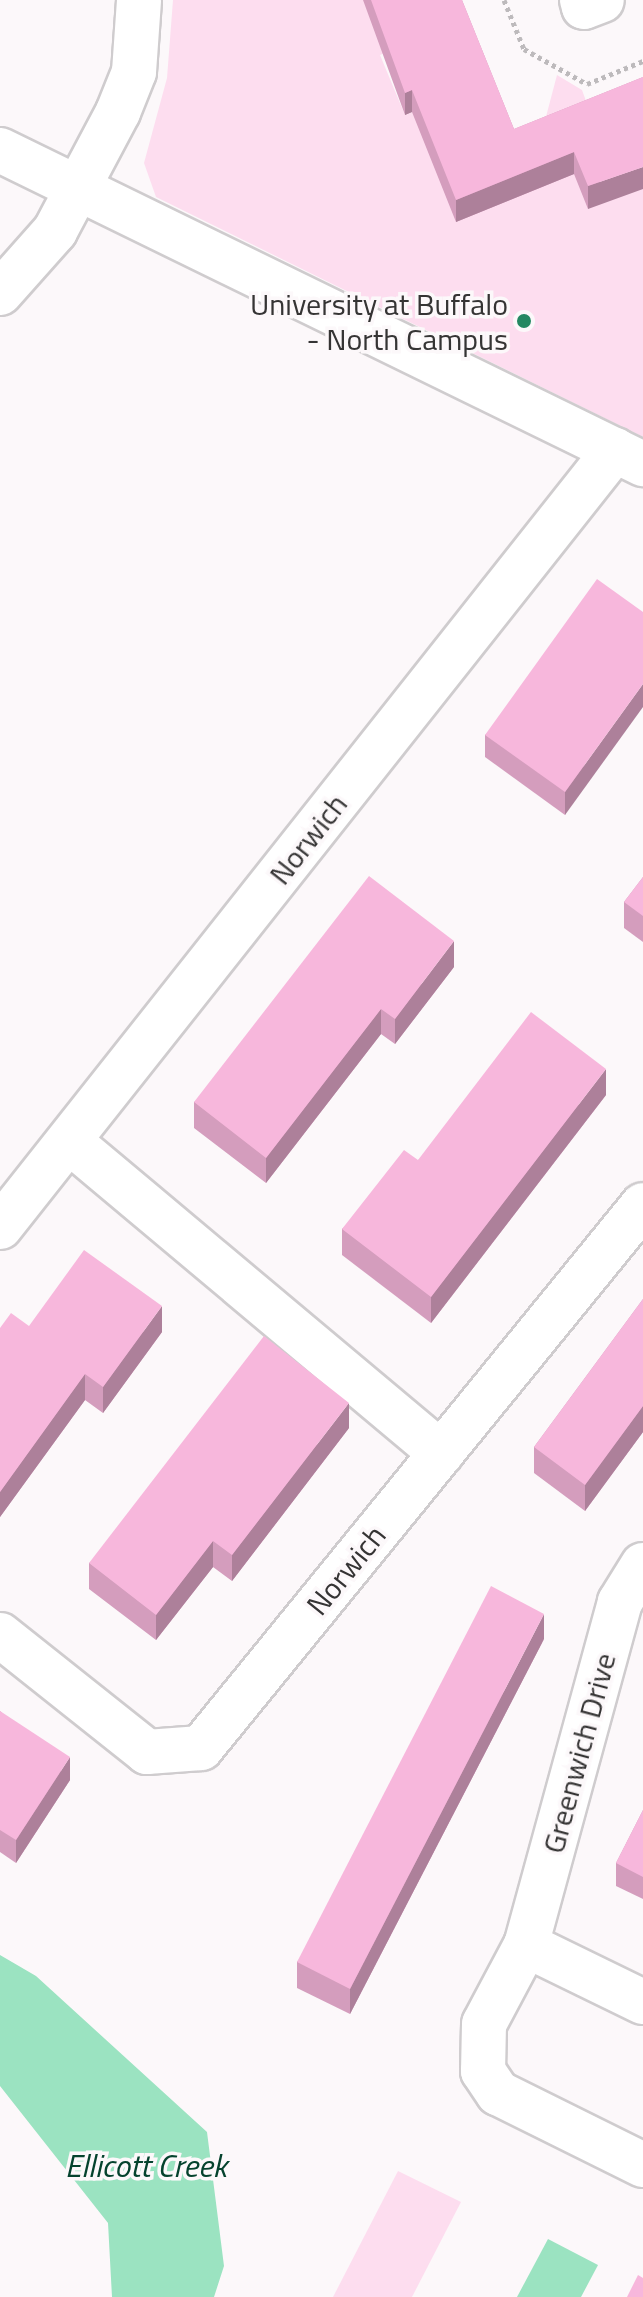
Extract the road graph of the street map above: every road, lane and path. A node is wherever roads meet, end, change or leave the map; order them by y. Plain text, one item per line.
1 (139, 0) edge
2 (504, 0) edge
3 (582, 0) edge
4 (602, 0) edge
5 (643, 61) edge
6 (0, 150) edge
7 (80, 188) junction
8 (3, 287) edge
9 (629, 457) edge
10 (69, 1141) junction
11 (643, 1205) edge
12 (0, 1227) edge
13 (441, 1453) junction
14 (643, 1565) edge
15 (0, 1635) edge
16 (526, 1945) junction
17 (643, 2002) edge
18 (643, 2165) edge

1 - 7 street
2 - 5 path
3 - 4 street
6 - 7 street
7 - 8 street
7 - 9 street
9 - 10 street, Norwich
10 - 12 street, Norwich
10 - 13 street
11 - 13 street, Norwich
13 - 15 street, Norwich
14 - 16 street, Greenwich Drive
16 - 17 street
16 - 18 street, Greenwich Drive

